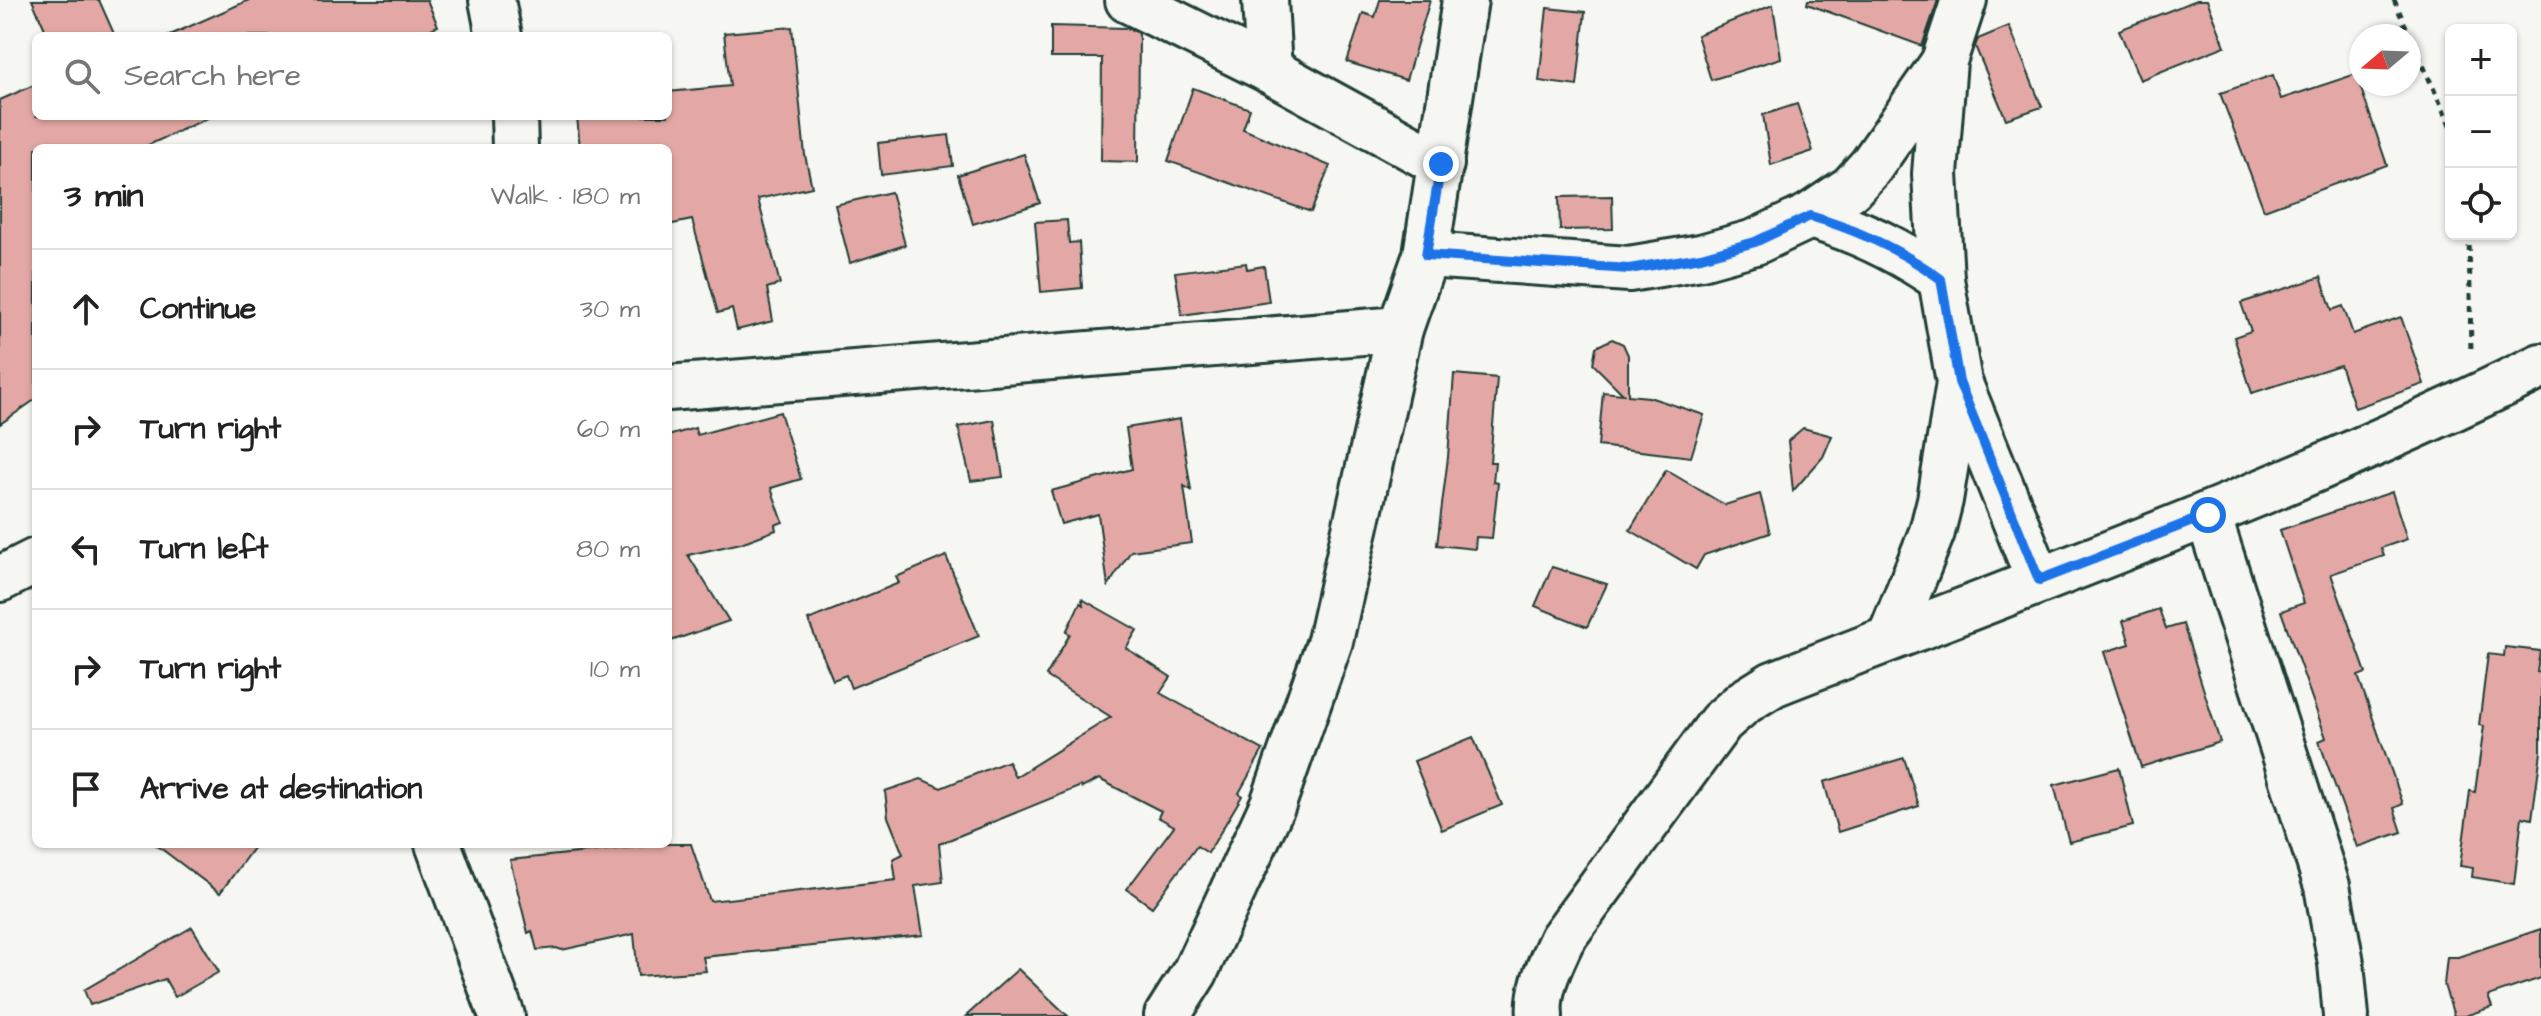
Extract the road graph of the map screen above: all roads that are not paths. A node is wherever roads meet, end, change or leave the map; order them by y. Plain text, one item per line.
1 (492, 0) edge
2 (1128, 0) edge
3 (1265, 0) edge
4 (1465, 0) edge
5 (1964, 0) edge
6 (498, 32) edge
7 (1944, 61) junction
8 (1269, 70) junction
9 (514, 120) edge
10 (515, 144) edge
11 (1441, 164) junction
12 (1810, 216) junction
13 (1426, 255) junction
14 (1941, 279) junction
15 (1400, 329) junction
16 (2541, 366) edge
17 (1959, 382) junction
18 (672, 388) edge
19 (2208, 515) junction
20 (32, 563) edge
21 (0, 579) edge
22 (2039, 580) junction
23 (1890, 638) junction
24 (439, 848) edge
25 (502, 1016) edge
26 (1167, 1016) edge
27 (1540, 1016) edge
28 (2346, 1016) edge

1 - 6 street
2 - 8 street
3 - 8 street
4 - 11 street
5 - 7 street
7 - 12 street
7 - 14 street
8 - 11 street
9 - 10 street
11 - 13 street
12 - 13 street
12 - 14 street
13 - 15 street
14 - 17 street
15 - 18 street
15 - 26 street
16 - 19 street
17 - 22 street
17 - 23 street
19 - 22 street
19 - 28 street
20 - 21 street
22 - 23 street
23 - 27 street
24 - 25 street

